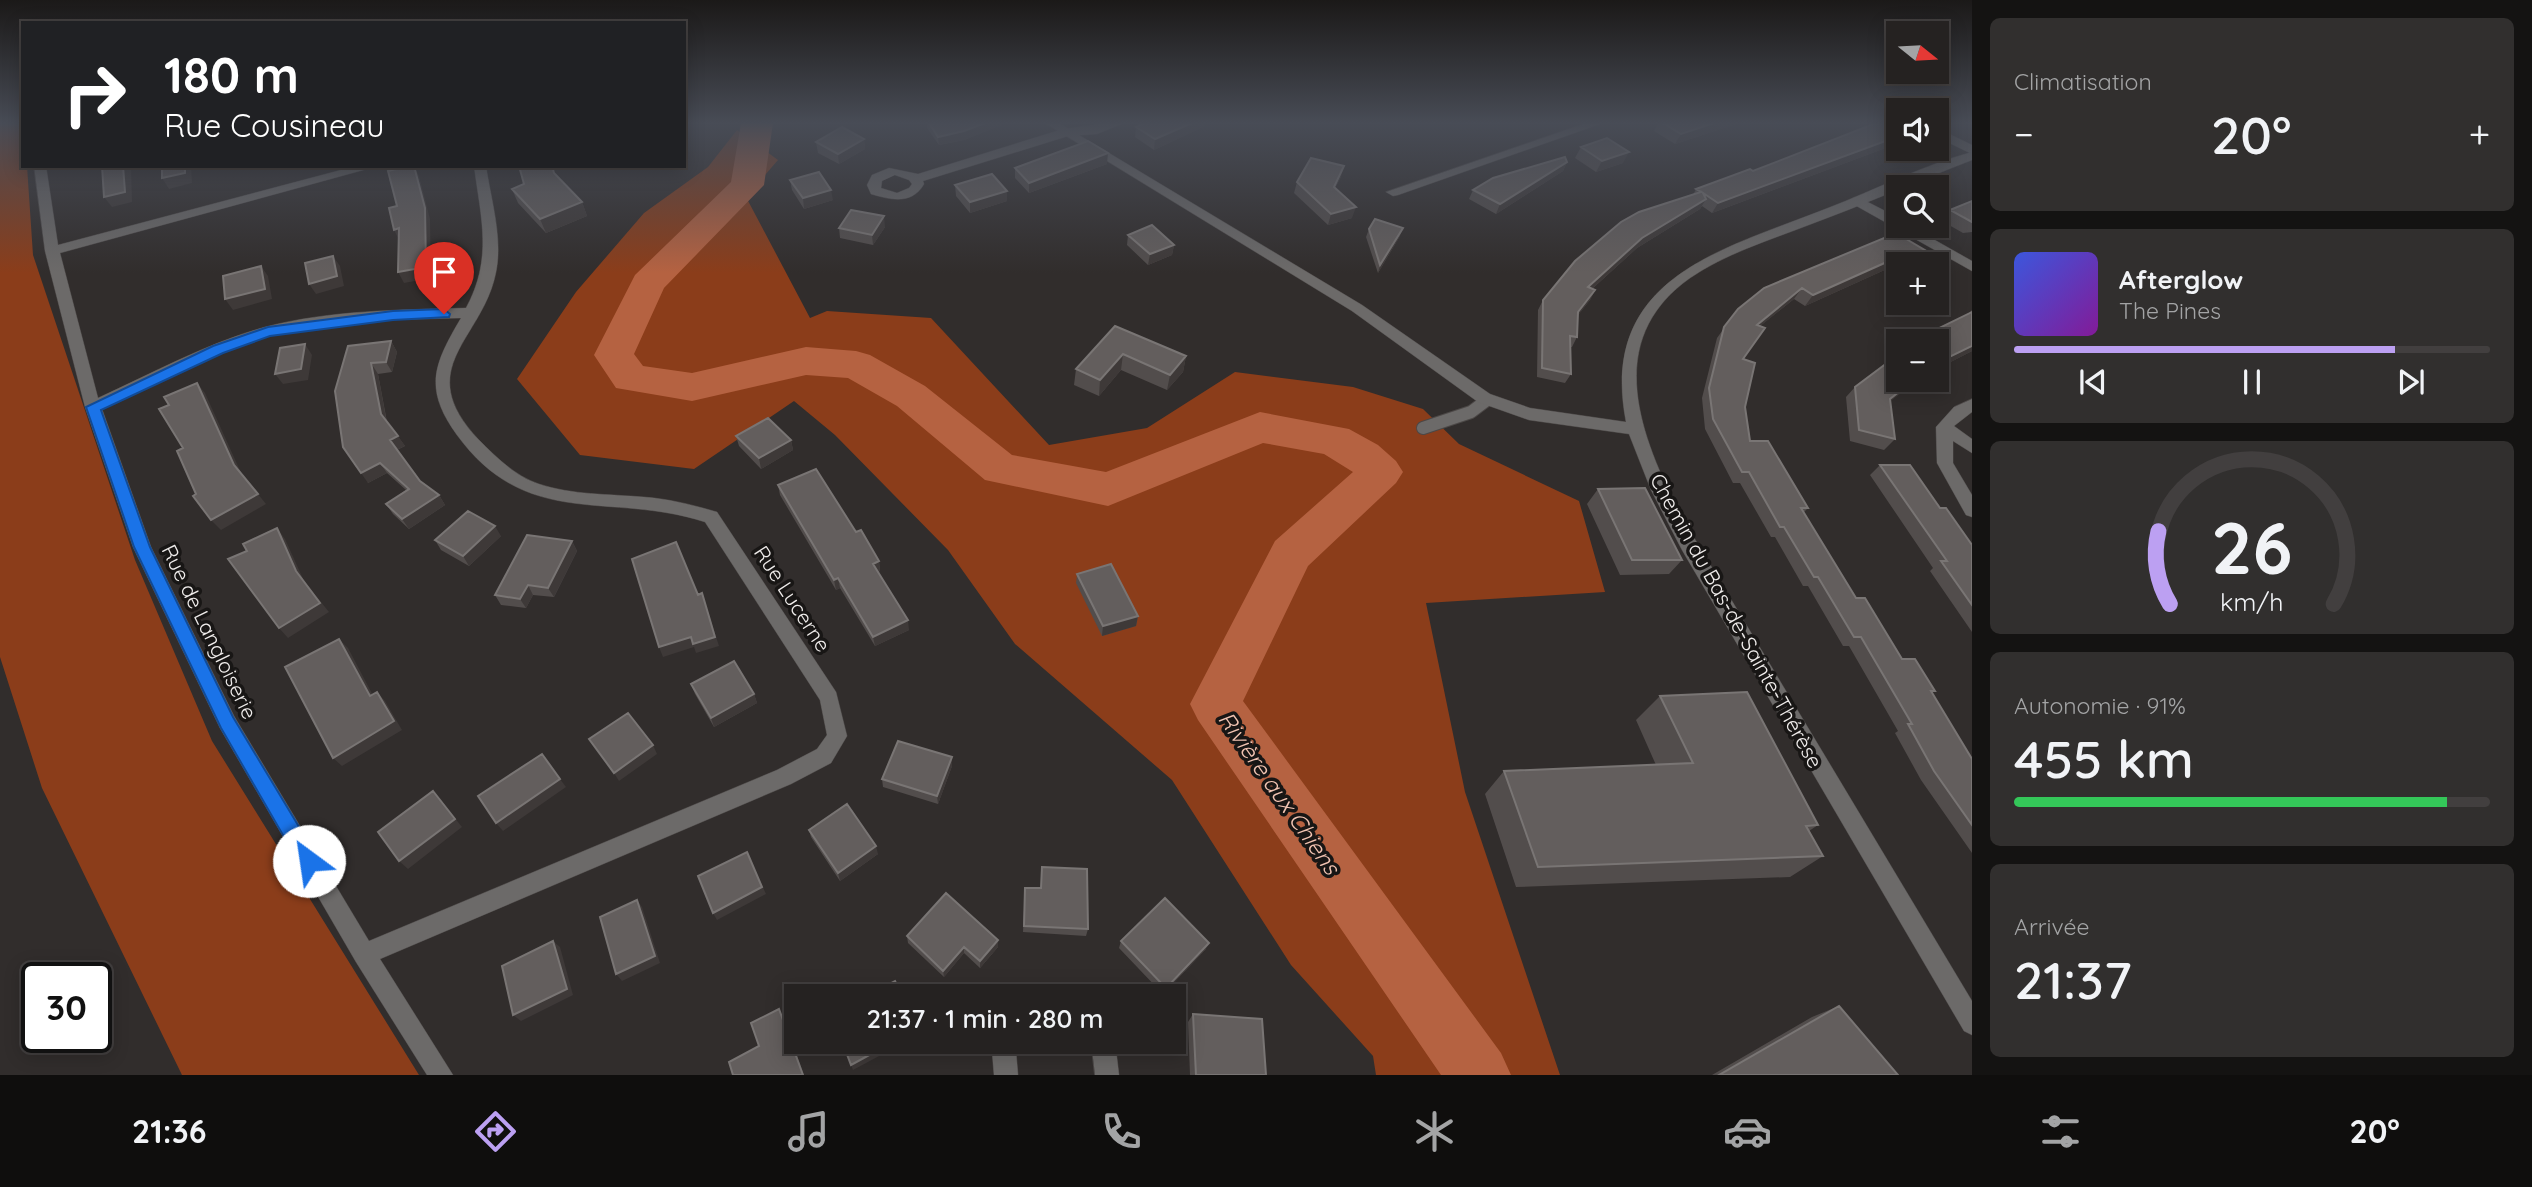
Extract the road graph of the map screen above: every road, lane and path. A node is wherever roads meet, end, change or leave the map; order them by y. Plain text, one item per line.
1 (41, 173) edge
2 (345, 173) edge
3 (481, 173) edge
4 (933, 173) edge
5 (1144, 173) edge
6 (1448, 173) edge
7 (1929, 173) edge
8 (916, 179) dead end
9 (1393, 192) dead end
10 (1858, 201) junction
11 (1886, 217) edge
12 (1922, 238) edge
13 (52, 251) junction
14 (1972, 267) edge
15 (469, 313) junction
16 (1487, 400) junction
17 (1972, 405) edge
18 (93, 407) junction
19 (1944, 427) junction
20 (1423, 428) dead end
21 (1636, 429) junction
22 (1972, 447) edge
23 (1972, 510) edge
24 (364, 954) junction
25 (1972, 1023) edge
26 (1004, 1054) edge
27 (1106, 1054) edge
28 (441, 1075) edge
29 (1006, 1075) edge
30 (1107, 1075) edge

1 - 13 street, Rue de Langloiserie
2 - 13 street
3 - 15 street, Rue Lucerne
4 - 8 street
5 - 16 street
6 - 9 street
7 - 10 street, Chemin du Bas-de-Sainte-Thérèse
10 - 11 street
10 - 21 street, Chemin du Bas-de-Sainte-Thérèse
12 - 14 street
13 - 18 street, Rue de Langloiserie
15 - 18 street
15 - 24 street, Rue Lucerne
16 - 20 lane
16 - 21 street
17 - 19 street
18 - 24 street, Rue de Langloiserie
19 - 22 street
19 - 23 street
21 - 25 street, Chemin du Bas-de-Sainte-Thérèse
24 - 28 street, Rue de Langloiserie
26 - 29 street
27 - 30 street

